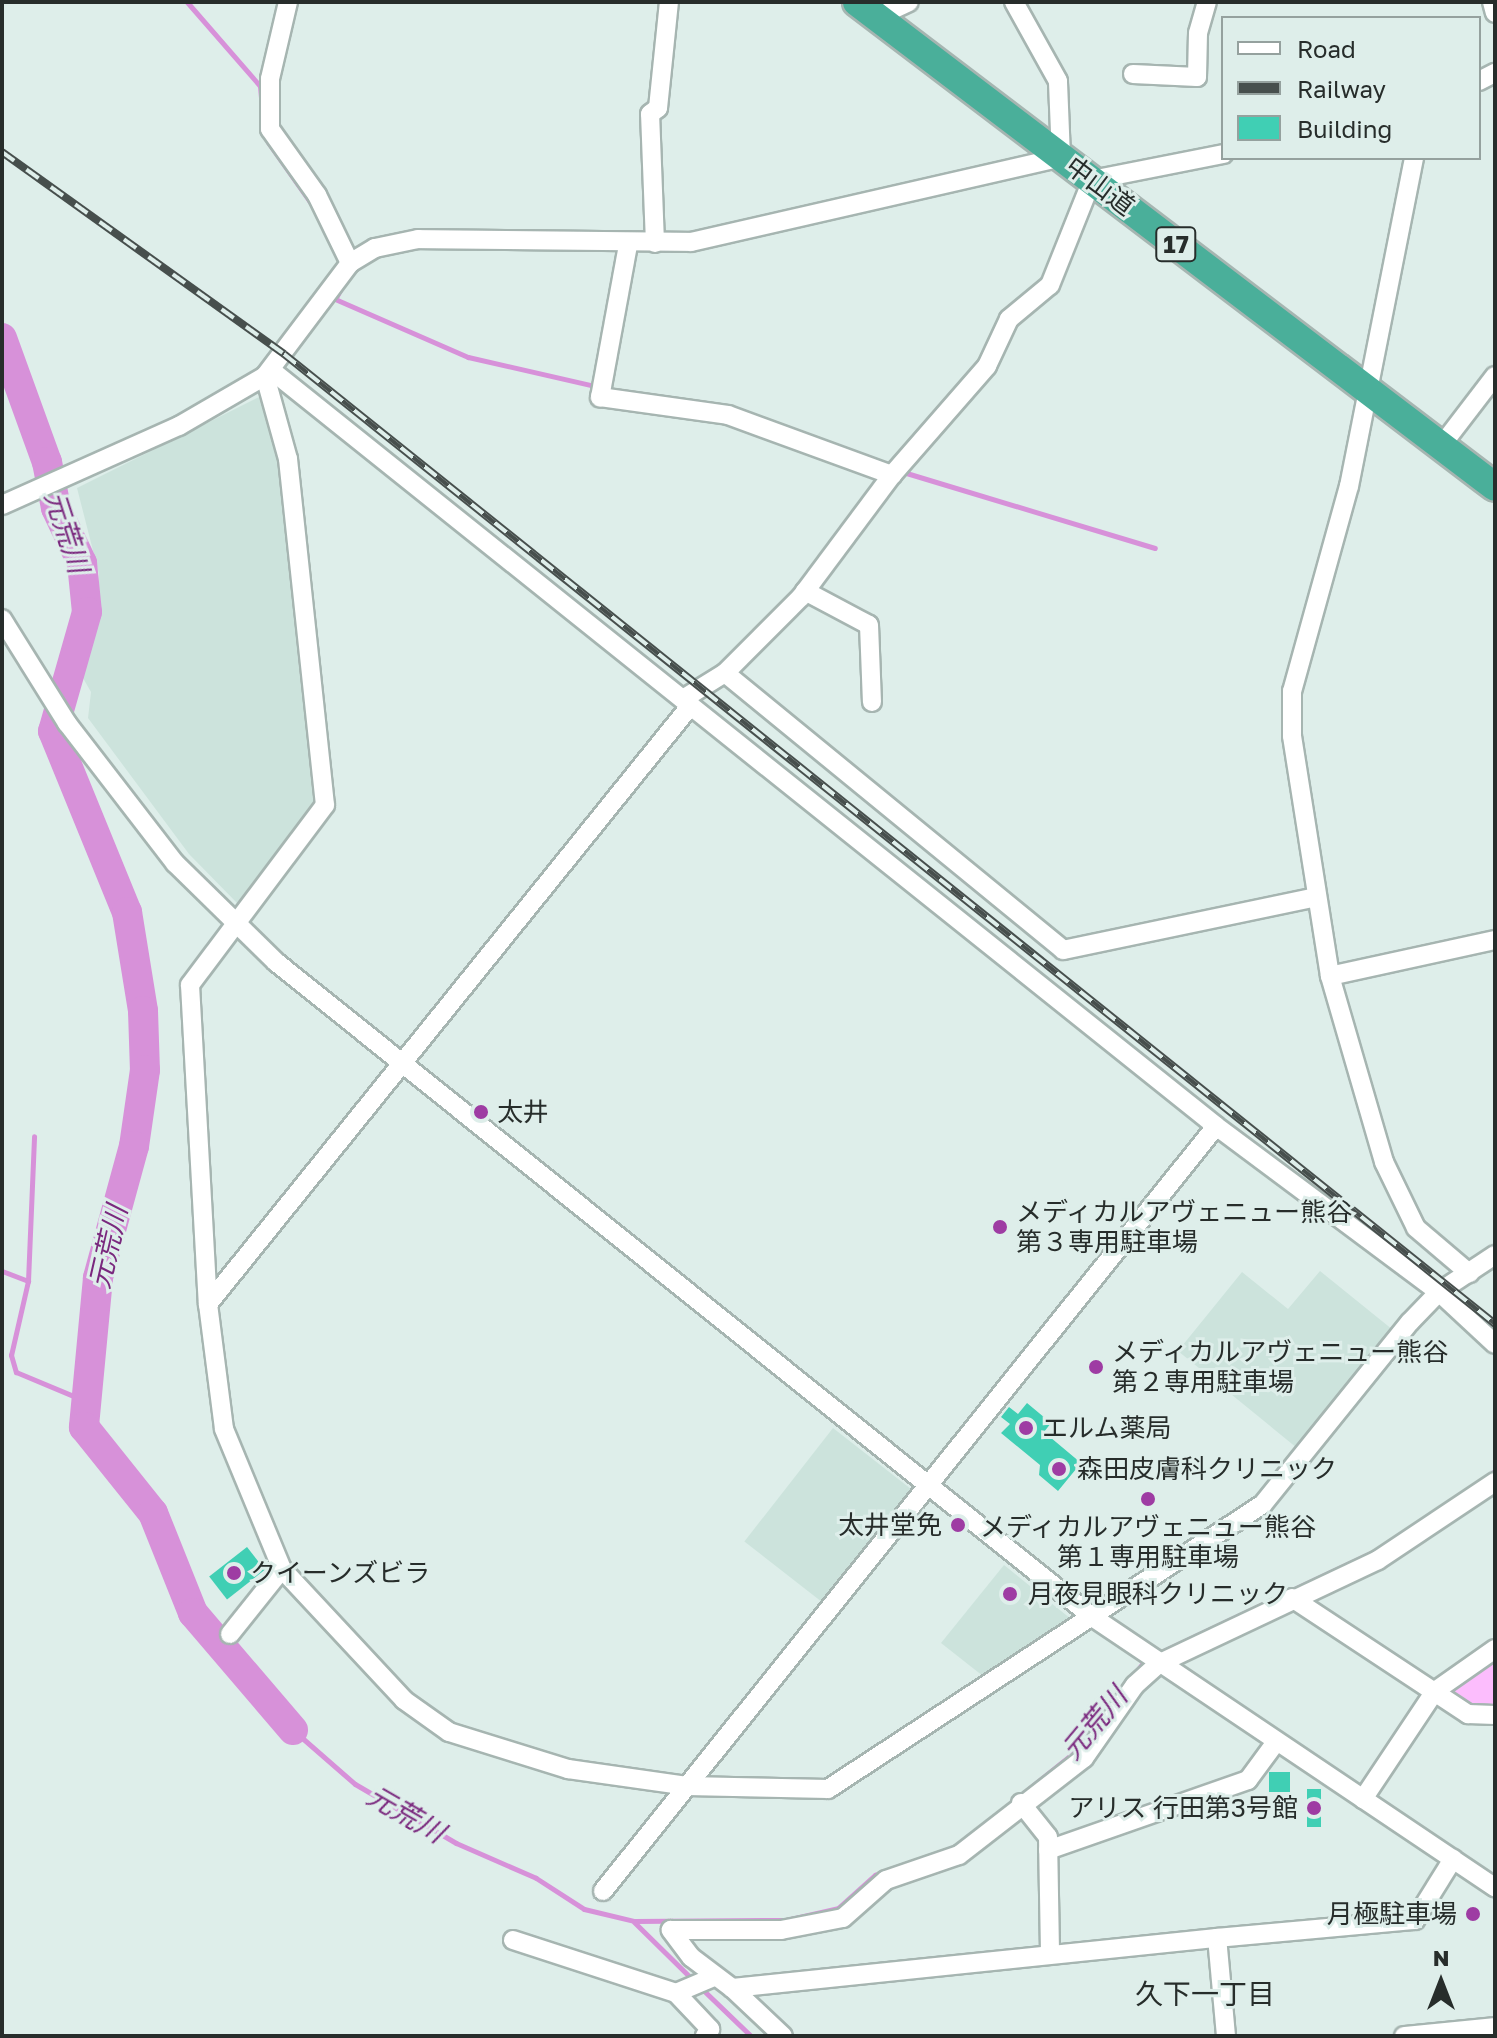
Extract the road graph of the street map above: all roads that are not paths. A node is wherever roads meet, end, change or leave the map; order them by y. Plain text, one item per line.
1 (288, 2) edge
2 (669, 2) edge
3 (909, 2) edge
4 (1014, 2) edge
5 (1207, 2) edge
6 (1492, 2) edge
7 (867, 10) edge
8 (1495, 13) edge
9 (1133, 74) dead end
10 (1221, 154) edge
11 (1061, 157) junction
12 (1414, 160) edge
13 (1092, 180) junction
14 (655, 243) junction
15 (628, 245) junction
16 (350, 263) junction
17 (268, 373) junction
18 (1495, 376) edge
19 (1367, 390) junction
20 (1442, 445) junction
21 (892, 475) junction
22 (1495, 487) edge
23 (2, 505) edge
24 (805, 591) junction
25 (2, 619) edge
26 (725, 673) junction
27 (687, 702) junction
28 (872, 702) dead end
29 (1316, 897) junction
30 (231, 924) junction
31 (1495, 940) edge
32 (1330, 976) junction
33 (402, 1064) junction
34 (1216, 1126) junction
35 (1495, 1255) edge
36 (1469, 1273) junction
37 (1439, 1292) junction
38 (208, 1304) junction
39 (1495, 1344) edge
40 (1495, 1482) edge
41 (928, 1486) junction
42 (282, 1569) junction
43 (1292, 1598) junction
44 (1094, 1618) junction
45 (230, 1634) dead end
46 (1495, 1649) edge
47 (1158, 1664) junction
48 (1435, 1691) junction
49 (1495, 1715) edge
50 (1276, 1742) junction
51 (687, 1786) junction
52 (1363, 1799) junction
53 (1021, 1803) junction
54 (1048, 1850) junction
55 (1453, 1859) junction
56 (1495, 1887) edge
57 (603, 1891) dead end
58 (1217, 1938) junction
59 (513, 1940) dead end
60 (1050, 1954) junction
61 (712, 1979) junction
62 (732, 1988) junction
63 (680, 1992) junction
64 (1495, 2027) edge
65 (705, 2036) edge
66 (783, 2036) edge
67 (1226, 2036) edge
68 (1404, 2036) edge

1 - 16 street
2 - 14 street
3 - 7 street
4 - 11 street
5 - 9 street
6 - 8 street
7 - 11 highway, 中山道 / 17
10 - 13 street
11 - 13 highway, 中山道 / 17
11 - 14 street
12 - 19 street
13 - 19 highway, 中山道 / 17
13 - 21 street
14 - 15 street
15 - 16 street
15 - 21 street
16 - 17 street
17 - 23 street
17 - 27 street
17 - 30 street
18 - 20 street
19 - 20 highway, 中山道 / 17
19 - 29 street
20 - 22 highway, 中山道 / 17
21 - 24 street
24 - 26 street
24 - 28 street
25 - 30 street
26 - 27 street
26 - 29 street
27 - 33 street
27 - 34 street
29 - 32 street
30 - 33 street
30 - 38 street
31 - 32 street
32 - 36 street
33 - 38 street
33 - 41 street
34 - 37 street
34 - 41 street
35 - 36 street
36 - 37 street
37 - 39 street
37 - 44 street
38 - 42 street
40 - 43 street
41 - 44 street
41 - 51 street
42 - 45 street
42 - 51 street
43 - 47 street
43 - 48 street
44 - 47 street
44 - 51 street
46 - 48 street
47 - 50 street
47 - 53 street
48 - 49 street
48 - 52 street
50 - 52 street
50 - 54 street
51 - 57 street
52 - 55 street
53 - 54 street
53 - 61 street
54 - 60 street
55 - 56 street
55 - 58 street
58 - 60 street
58 - 67 street
59 - 63 street
60 - 62 street
61 - 62 street
61 - 63 street
62 - 66 street
63 - 65 street
64 - 68 street

